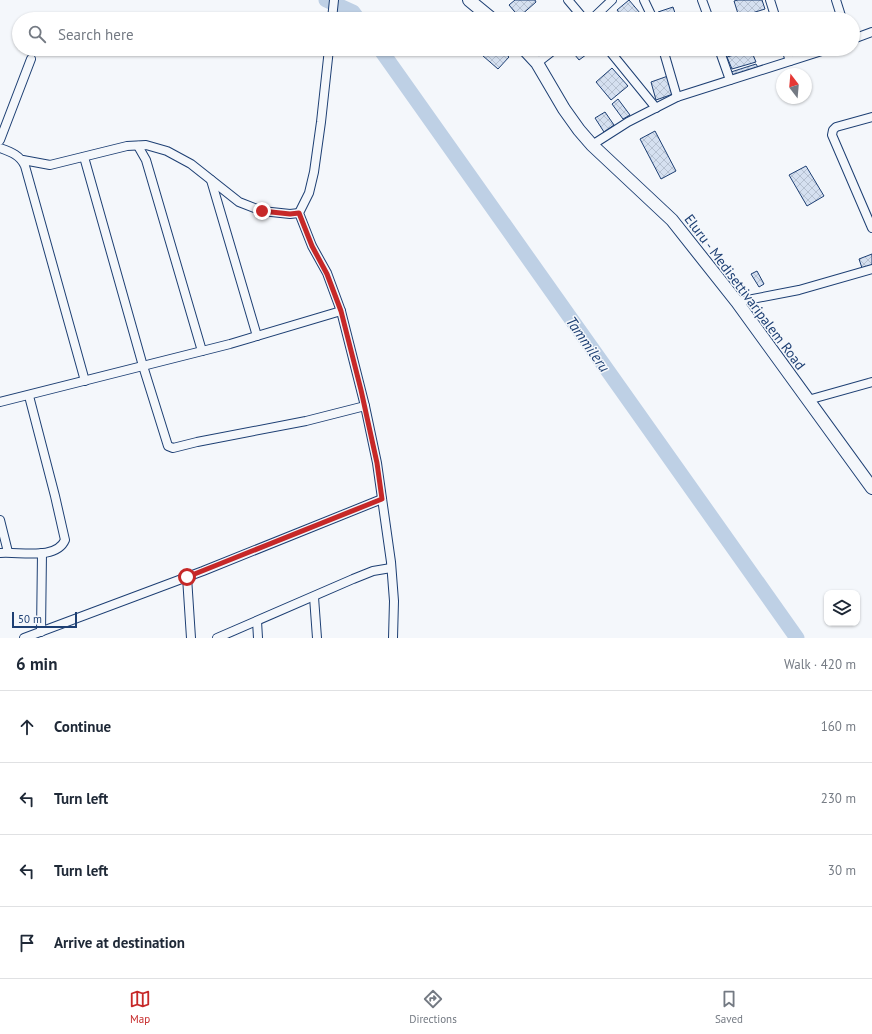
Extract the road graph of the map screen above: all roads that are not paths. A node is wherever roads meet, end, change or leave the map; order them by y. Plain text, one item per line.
1 (334, 0) edge
2 (469, 0) edge
3 (568, 0) edge
4 (612, 0) edge
5 (644, 0) edge
6 (702, 0) edge
7 (770, 0) edge
8 (836, 0) edge
9 (333, 12) edge
10 (484, 12) edge
11 (578, 12) edge
12 (599, 12) edge
13 (650, 12) edge
14 (706, 12) edge
15 (774, 12) edge
16 (840, 12) edge
17 (872, 32) edge
18 (860, 36) edge
19 (328, 56) edge
20 (530, 56) edge
21 (547, 56) edge
22 (614, 56) edge
23 (665, 56) edge
24 (721, 56) edge
25 (788, 56) edge
26 (806, 56) edge
27 (31, 59) dead end
28 (790, 61) junction
29 (537, 64) junction
30 (730, 80) junction
31 (677, 98) junction
32 (656, 108) junction
33 (872, 117) edge
34 (0, 140) edge
35 (592, 145) junction
36 (138, 146) junction
37 (0, 148) edge
38 (84, 157) junction
39 (23, 160) junction
40 (211, 180) junction
41 (299, 213) junction
42 (872, 228) edge
43 (872, 269) edge
44 (737, 302) junction
45 (341, 311) junction
46 (257, 336) junction
47 (202, 351) junction
48 (143, 366) junction
49 (85, 381) junction
50 (872, 382) edge
51 (29, 396) junction
52 (808, 400) junction
53 (0, 402) edge
54 (365, 406) junction
55 (872, 488) edge
56 (382, 499) junction
57 (0, 520) edge
58 (4, 552) edge
59 (42, 553) junction
60 (391, 568) junction
61 (187, 577) junction
62 (314, 597) junction
63 (257, 621) junction
64 (41, 632) junction
65 (24, 638) edge
66 (191, 638) edge
67 (217, 638) edge
68 (258, 638) edge
69 (317, 638) edge
70 (393, 638) edge

1 - 9 street
2 - 10 main road
3 - 11 street
4 - 12 street
5 - 13 street
6 - 14 street
7 - 15 street
8 - 16 street
17 - 18 street
19 - 41 street
20 - 29 main road, Eluru - Medisettivaripalem Road
21 - 29 street
22 - 32 street
23 - 31 street
24 - 30 street
25 - 28 street
26 - 28 street
27 - 34 street
28 - 30 street
29 - 35 main road, Eluru - Medisettivaripalem Road
30 - 31 street
31 - 32 street
32 - 35 street
33 - 42 street
35 - 44 main road, Eluru - Medisettivaripalem Road
36 - 38 street
36 - 40 street
36 - 47 street
37 - 39 street
38 - 39 street
38 - 48 street
39 - 49 street
40 - 41 street
40 - 46 street
41 - 45 street
43 - 44 street
44 - 52 main road, Eluru - Medisettivaripalem Road
45 - 46 street
45 - 54 street
46 - 47 street
47 - 48 street
48 - 49 street
48 - 54 street
49 - 51 street
50 - 52 street
51 - 53 street
51 - 59 street
52 - 55 main road, Eluru - Medisettivaripalem Road
54 - 56 street
56 - 60 street
56 - 61 street
57 - 58 street
58 - 59 street
59 - 64 street
60 - 62 street
60 - 70 street
61 - 64 street
61 - 66 street
62 - 63 street
62 - 69 street
63 - 67 street
63 - 68 street
64 - 65 street

